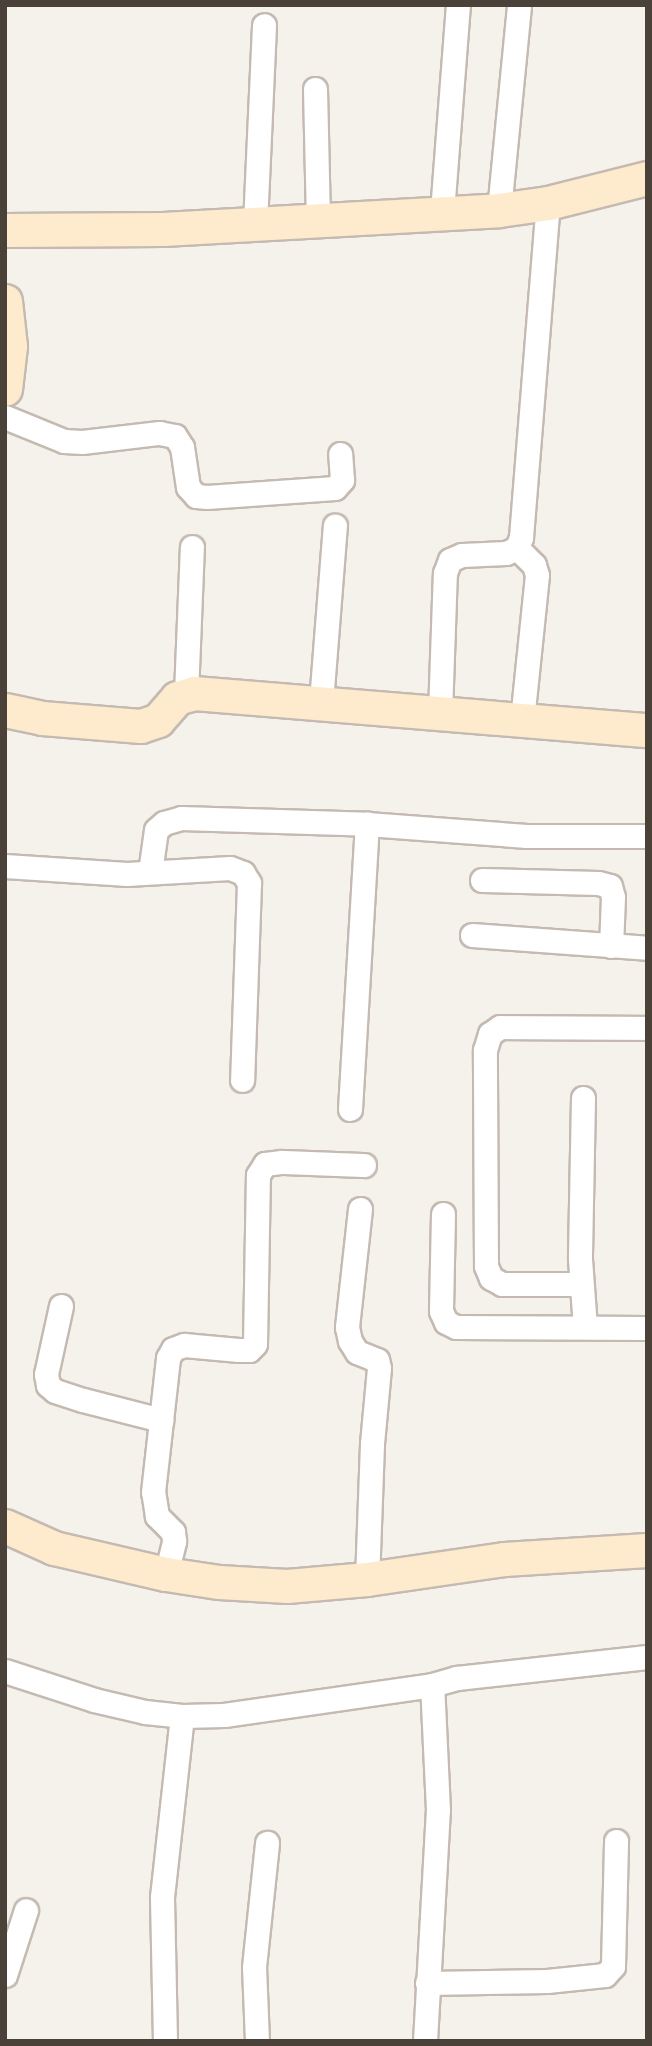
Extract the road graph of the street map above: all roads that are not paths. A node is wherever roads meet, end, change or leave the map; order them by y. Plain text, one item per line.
1 (458, 5) edge
2 (519, 5) edge
3 (264, 25) dead end
4 (315, 89) dead end
5 (647, 178) edge
6 (548, 203) junction
7 (499, 210) junction
8 (442, 212) junction
9 (318, 220) junction
10 (255, 224) junction
11 (5, 230) edge
12 (5, 301) edge
13 (5, 389) edge
14 (5, 417) edge
15 (340, 454) dead end
16 (335, 526) dead end
17 (192, 547) dead end
18 (517, 548) junction
19 (186, 694) junction
20 (321, 702) junction
21 (5, 710) edge
22 (440, 713) junction
23 (522, 720) junction
24 (647, 730) edge
25 (367, 824) junction
26 (647, 836) edge
27 (5, 866) edge
28 (150, 872) junction
29 (482, 880) dead end
30 (472, 935) dead end
31 (611, 946) junction
32 (647, 948) edge
33 (647, 1028) edge
34 (242, 1080) dead end
35 (583, 1098) dead end
36 (351, 1109) dead end
37 (363, 1165) dead end
38 (360, 1209) dead end
39 (443, 1214) dead end
40 (581, 1284) junction
41 (61, 1306) dead end
42 (585, 1327) junction
43 (647, 1328) edge
44 (162, 1420) junction
45 (5, 1526) edge
46 (647, 1550) edge
47 (166, 1574) junction
48 (367, 1579) junction
49 (647, 1657) edge
50 (5, 1671) edge
51 (432, 1685) junction
52 (182, 1716) junction
53 (615, 1841) dead end
54 (268, 1843) dead end
55 (26, 1910) dead end
56 (5, 1975) edge
57 (428, 1983) junction
58 (165, 2041) edge
59 (257, 2041) edge
60 (425, 2041) edge

1 - 8 street
2 - 7 street
3 - 10 street
4 - 9 street
5 - 6 street
6 - 7 street
6 - 18 street
7 - 8 street
8 - 9 street
9 - 10 street
10 - 11 street
12 - 13 street
14 - 15 street
16 - 20 street
17 - 19 street
18 - 22 street
18 - 23 street
19 - 20 street
19 - 21 street
20 - 22 street
22 - 23 street
23 - 24 street
25 - 26 street
25 - 28 street
25 - 36 street
27 - 28 street
28 - 34 street
29 - 31 street
30 - 31 street
31 - 32 street
33 - 40 street
35 - 40 street
37 - 44 street
38 - 48 street
39 - 42 street
40 - 42 street
41 - 44 street
42 - 43 street
44 - 47 street
45 - 47 street
46 - 48 street
47 - 48 street
49 - 51 street
50 - 52 street
51 - 52 street
51 - 57 street
52 - 58 street
53 - 57 street
54 - 59 street
55 - 56 street
57 - 60 street

